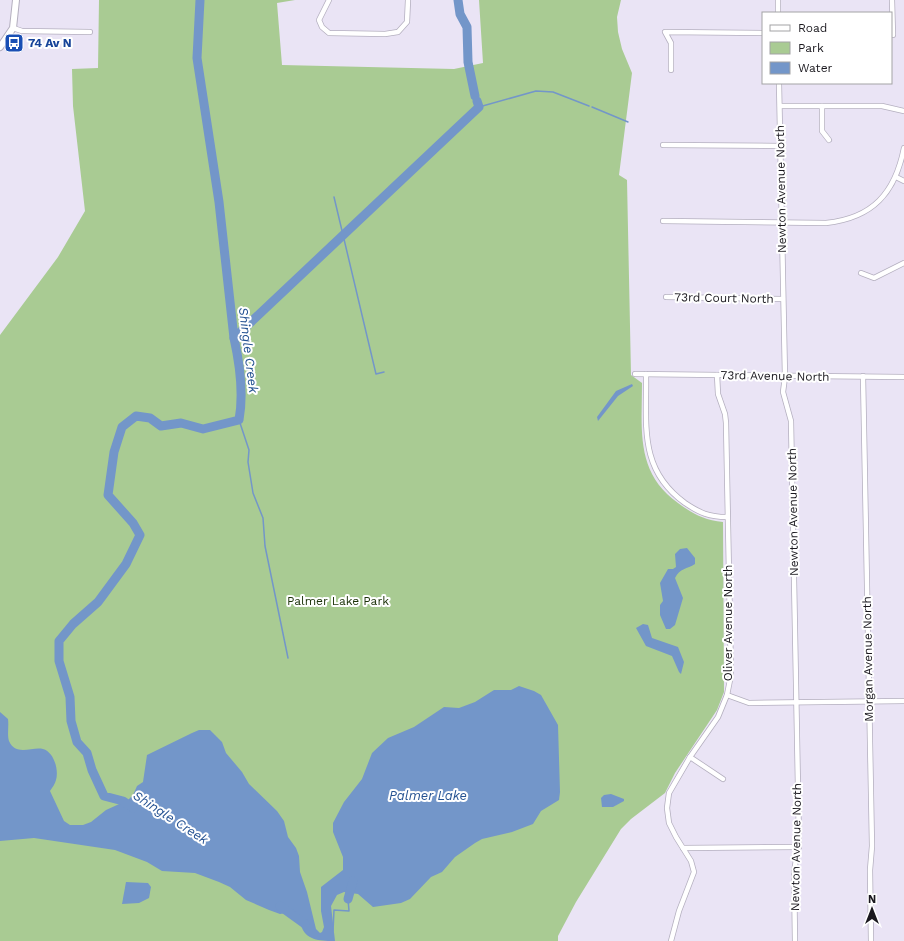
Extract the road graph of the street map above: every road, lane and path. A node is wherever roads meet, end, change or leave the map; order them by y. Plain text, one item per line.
1 (16, 0) edge
2 (329, 0) edge
3 (408, 0) edge
4 (778, 0) edge
5 (892, 0) edge
6 (778, 12) edge
7 (13, 28) junction
8 (90, 32) dead end
9 (762, 32) edge
10 (892, 35) edge
11 (0, 47) edge
12 (672, 70) dead end
13 (779, 84) edge
14 (780, 106) junction
15 (822, 106) junction
16 (904, 111) edge
17 (828, 140) dead end
18 (663, 145) dead end
19 (780, 146) junction
20 (904, 148) edge
21 (896, 177) junction
22 (904, 181) edge
23 (663, 221) dead end
24 (782, 223) junction
25 (904, 263) edge
26 (861, 273) dead end
27 (666, 297) dead end
28 (783, 299) junction
29 (635, 374) dead end
30 (646, 374) junction
31 (716, 375) junction
32 (863, 376) junction
33 (785, 377) junction
34 (904, 377) edge
35 (727, 517) junction
36 (727, 695) junction
37 (904, 701) edge
38 (869, 702) junction
39 (796, 703) junction
40 (690, 756) junction
41 (723, 779) dead end
42 (799, 846) junction
43 (683, 848) junction
44 (671, 941) edge
45 (795, 941) edge
46 (871, 941) edge

1 - 7 street
2 - 3 street
4 - 6 street
5 - 10 street
7 - 8 street
7 - 11 street
9 - 12 street
13 - 14 street, Newton Avenue North
14 - 15 street
14 - 19 street, Newton Avenue North
15 - 16 street
15 - 17 street
18 - 19 street
19 - 24 street, Newton Avenue North
20 - 21 street
21 - 22 street
21 - 24 street
23 - 24 street
24 - 28 street, Newton Avenue North
25 - 26 street
27 - 28 street, 73rd Court North
28 - 33 street, Newton Avenue North
29 - 30 street, 73rd Avenue North
30 - 31 street, 73rd Avenue North
30 - 35 street
31 - 33 street, 73rd Avenue North
31 - 35 street, Oliver Avenue North
32 - 33 street, 73rd Avenue North
32 - 34 street, 73rd Avenue North
32 - 38 street, Morgan Avenue North
33 - 39 street, Newton Avenue North
35 - 36 street, Oliver Avenue North
36 - 39 street
36 - 40 street, Oliver Avenue North
37 - 38 street
38 - 39 street
38 - 46 street, Morgan Avenue North
39 - 42 street, Newton Avenue North
40 - 41 street
40 - 43 street, Oliver Avenue North
42 - 43 street
42 - 45 street, Newton Avenue North
43 - 44 street, Oliver Avenue North

